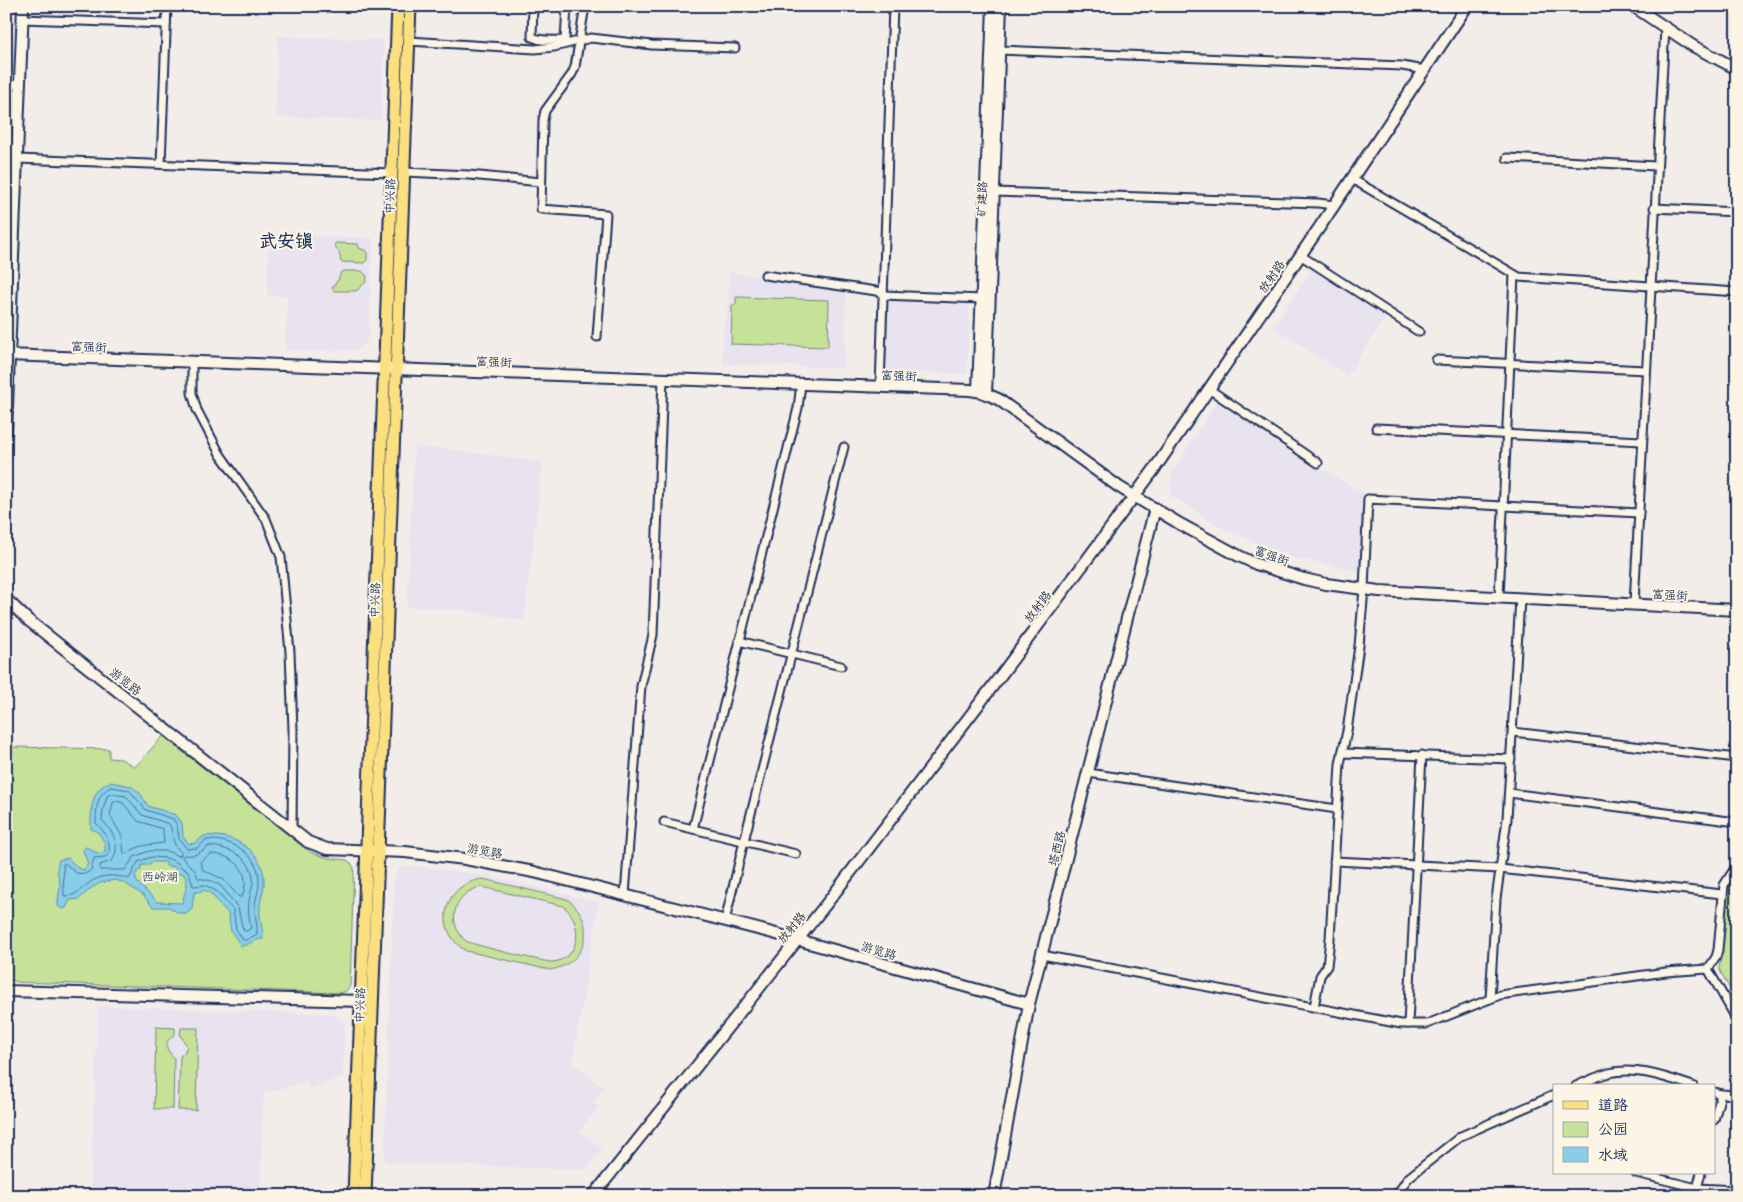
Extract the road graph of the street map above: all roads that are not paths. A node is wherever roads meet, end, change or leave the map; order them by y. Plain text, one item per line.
1 (23, 6) edge
2 (167, 6) edge
3 (398, 6) edge
4 (410, 6) edge
5 (533, 6) edge
6 (567, 6) edge
7 (585, 6) edge
8 (893, 6) edge
9 (993, 6) edge
10 (1001, 6) edge
11 (1467, 6) edge
12 (1633, 6) edge
13 (22, 19) junction
14 (166, 24) junction
15 (1665, 27) junction
16 (580, 40) junction
17 (409, 41) junction
18 (735, 48) dead end
19 (1000, 50) junction
20 (1737, 69) edge
21 (1425, 70) junction
22 (6, 84) edge
23 (20, 85) junction
24 (1508, 158) dead end
25 (17, 159) junction
26 (161, 164) junction
27 (1656, 166) junction
28 (398, 172) junction
29 (1352, 179) junction
30 (541, 182) junction
31 (994, 192) junction
32 (1334, 205) junction
33 (1654, 208) junction
34 (1737, 212) edge
35 (1300, 255) junction
36 (10, 258) edge
37 (765, 275) dead end
38 (1514, 275) junction
39 (1650, 287) junction
40 (1737, 292) edge
41 (883, 293) junction
42 (982, 299) junction
43 (1419, 332) dead end
44 (597, 337) dead end
45 (8, 355) edge
46 (1436, 360) dead end
47 (192, 362) junction
48 (1510, 363) junction
49 (390, 370) junction
50 (1646, 370) junction
51 (663, 379) junction
52 (801, 384) junction
53 (880, 387) junction
54 (1209, 389) junction
55 (982, 392) junction
56 (1376, 428) dead end
57 (6, 432) edge
58 (1507, 435) junction
59 (1642, 440) junction
60 (844, 447) dead end
61 (1318, 463) dead end
62 (1135, 496) junction
63 (1503, 506) junction
64 (1155, 508) junction
65 (1638, 513) junction
66 (1364, 589) junction
67 (1499, 597) junction
68 (1520, 598) junction
69 (6, 599) edge
70 (1634, 604) junction
71 (1737, 610) edge
72 (739, 641) junction
73 (792, 654) junction
74 (841, 666) dead end
75 (1513, 732) junction
76 (1342, 753) junction
77 (1422, 755) junction
78 (1737, 758) edge
79 (1511, 759) junction
80 (1088, 773) junction
81 (1508, 793) junction
82 (1337, 809) junction
83 (664, 822) dead end
84 (1737, 822) edge
85 (292, 829) junction
86 (693, 829) junction
87 (744, 841) junction
88 (373, 851) junction
89 (796, 854) dead end
90 (1334, 861) junction
91 (1416, 864) junction
92 (1737, 865) edge
93 (1500, 870) junction
94 (1722, 894) junction
95 (625, 895) junction
96 (725, 921) junction
97 (797, 940) junction
98 (1042, 955) junction
99 (1708, 969) junction
100 (6, 991) edge
101 (1490, 999) junction
102 (361, 1001) junction
103 (1029, 1004) junction
104 (1314, 1007) junction
105 (1737, 1020) edge
106 (1408, 1024) junction
107 (1580, 1084) edge
108 (1686, 1084) edge
109 (1718, 1093) edge
110 (1553, 1095) edge
111 (1737, 1095) edge
112 (1716, 1106) edge
113 (1640, 1174) edge
114 (1701, 1174) edge
115 (1697, 1188) junction
116 (1737, 1190) edge
117 (354, 1196) edge
118 (365, 1196) edge
119 (593, 1196) edge
120 (994, 1196) edge
121 (1396, 1196) edge
122 (1695, 1196) edge

1 - 13 street
2 - 14 street
3 - 28 main road, 中兴路
4 - 17 main road, 中兴路
5 - 6 street
7 - 16 street
8 - 41 street
9 - 42 street, 矿建路
10 - 19 street, 矿建路
11 - 21 street, 放射路
12 - 15 street
13 - 14 street
13 - 23 street
14 - 26 street
15 - 20 street
15 - 27 street
16 - 17 street
16 - 18 street
16 - 30 street
17 - 28 main road, 中兴路
19 - 21 street
19 - 31 street, 矿建路
21 - 29 street, 放射路
22 - 23 street
23 - 25 street
24 - 27 street
25 - 26 street
25 - 36 street
26 - 28 street
27 - 33 street
28 - 30 street
28 - 49 main road, 中兴路
29 - 32 street, 放射路
29 - 38 street
30 - 44 street
31 - 32 street
31 - 55 street, 矿建路
32 - 35 street, 放射路
33 - 34 street
33 - 39 street
35 - 43 street
35 - 54 street, 放射路
36 - 45 street
37 - 41 street
38 - 39 street
38 - 48 street
39 - 40 street
39 - 50 street
41 - 42 street
41 - 53 street
42 - 55 street, 矿建路
45 - 47 street, 富强街
45 - 57 street
46 - 48 street
47 - 49 street, 富强街
47 - 85 street
48 - 50 street
48 - 58 street
49 - 51 street, 富强街
49 - 88 main road, 中兴路
50 - 59 street
51 - 52 street, 富强街
51 - 95 street
52 - 53 street, 富强街
52 - 72 street
53 - 55 street, 富强街
54 - 61 street
54 - 62 street, 放射路
55 - 62 street, 富强街
56 - 58 street
58 - 59 street
58 - 63 street
59 - 65 street
60 - 73 street
62 - 64 street, 富强街
62 - 97 street, 放射路
63 - 65 street
63 - 66 street
63 - 67 street
64 - 66 street, 富强街
64 - 80 street, 塔西路
65 - 70 street
66 - 67 street, 富强街
66 - 76 street
67 - 68 street, 富强街
68 - 70 street, 富强街
68 - 75 street
69 - 85 street, 游览路
70 - 71 street, 富强街
72 - 73 street
72 - 86 street
73 - 74 street
73 - 87 street
75 - 78 street
75 - 79 street
76 - 77 street
76 - 82 street
77 - 79 street
77 - 91 street
79 - 81 street
80 - 82 street
80 - 98 street, 塔西路
81 - 84 street
81 - 93 street
82 - 90 street
83 - 86 street
85 - 88 street, 游览路
86 - 87 street
87 - 89 street
87 - 96 street
88 - 95 street, 游览路
88 - 102 main road, 中兴路
88 - 118 main road, 中兴路
90 - 91 street
90 - 104 street
91 - 93 street
91 - 106 street
92 - 94 street
93 - 94 street
93 - 101 street
94 - 99 street
95 - 96 street, 游览路
96 - 97 street, 游览路
97 - 103 street, 游览路
97 - 119 street, 放射路
98 - 103 street, 塔西路
98 - 104 street
99 - 101 street
99 - 105 street
100 - 102 street
101 - 106 street
102 - 117 main road, 中兴路
103 - 120 street, 塔西路
104 - 106 street
107 - 108 street
109 - 111 street
109 - 112 street
110 - 121 street
113 - 115 street
114 - 115 street
115 - 116 street
115 - 122 street

